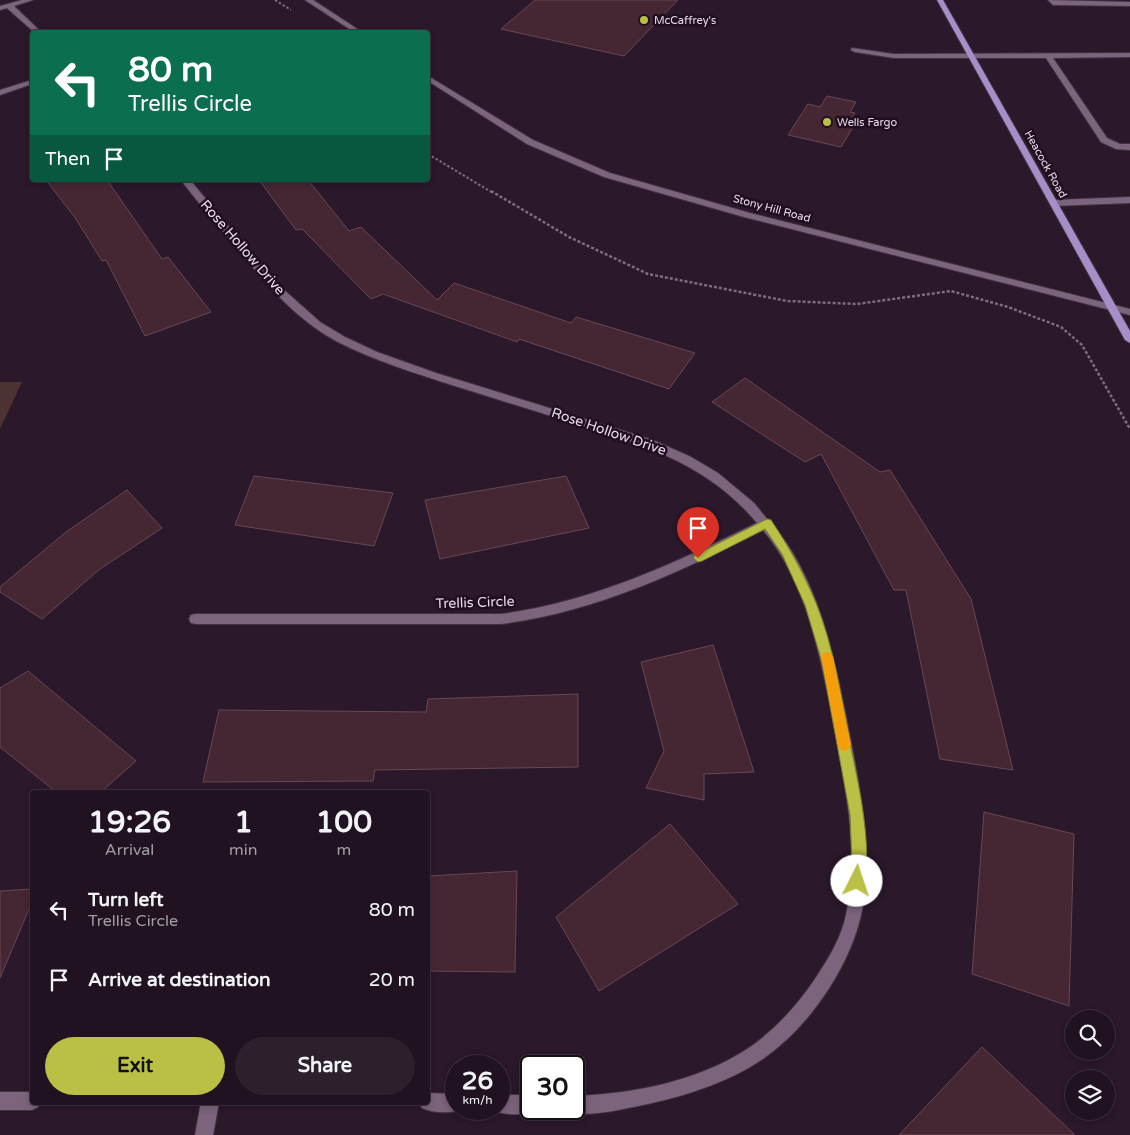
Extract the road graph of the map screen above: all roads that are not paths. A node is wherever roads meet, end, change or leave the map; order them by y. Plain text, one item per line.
1 (30, 0) edge
2 (308, 0) edge
3 (940, 0) edge
4 (1051, 0) edge
5 (1130, 4) edge
6 (9, 6) junction
7 (0, 8) edge
8 (36, 30) edge
9 (355, 30) edge
10 (855, 50) dead end
11 (1048, 55) junction
12 (1130, 55) edge
13 (970, 56) junction
14 (430, 79) edge
15 (30, 83) edge
16 (0, 93) edge
17 (1130, 147) edge
18 (187, 182) edge
19 (1130, 200) edge
20 (1054, 203) junction
21 (1112, 308) junction
22 (1130, 312) edge
23 (1130, 340) edge
24 (767, 523) junction
25 (196, 619) dead end
26 (0, 1101) edge
27 (30, 1101) edge
28 (430, 1102) edge
29 (445, 1103) edge
30 (585, 1104) edge
31 (209, 1105) edge
32 (204, 1135) edge

1 - 6 street
2 - 9 street
3 - 13 main road, Heacock Road
4 - 5 street
6 - 7 street
6 - 8 street
10 - 13 street
11 - 12 street
11 - 13 street
11 - 17 street
13 - 20 main road, Heacock Road
14 - 21 street, Stony Hill Road
15 - 16 street
18 - 24 street, Rose Hollow Drive
19 - 20 street
20 - 21 main road, Heacock Road
21 - 22 street, Stony Hill Road
21 - 23 main road, Heacock Road
24 - 25 street, Trellis Circle
24 - 30 street, Rose Hollow Drive
26 - 27 street
28 - 29 street
31 - 32 street

